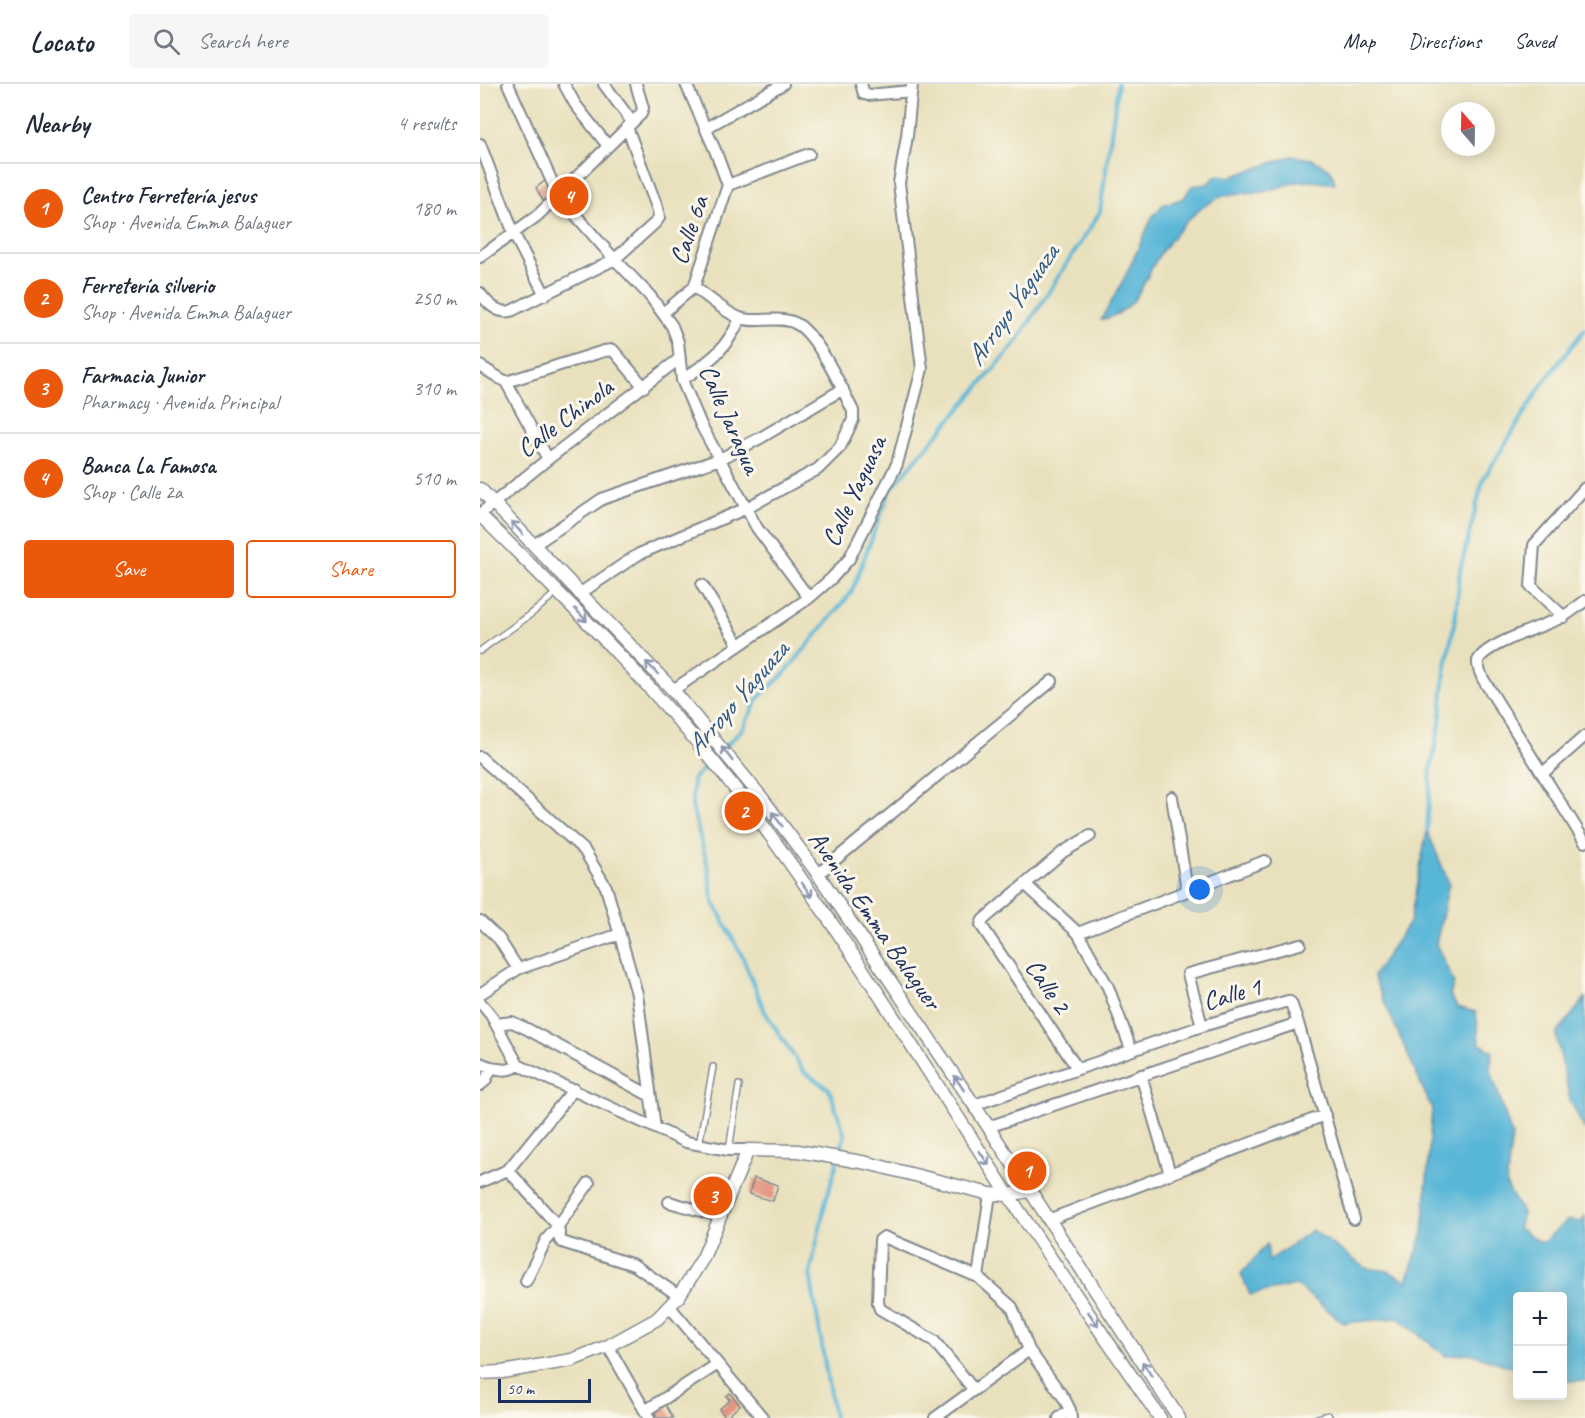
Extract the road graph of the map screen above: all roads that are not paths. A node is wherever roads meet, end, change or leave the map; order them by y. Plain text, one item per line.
1 (508, 84) edge
2 (564, 84) edge
3 (604, 84) edge
4 (636, 84) edge
5 (686, 84) edge
6 (783, 84) edge
7 (861, 84) edge
8 (911, 88) edge
9 (630, 125) junction
10 (706, 128) junction
11 (480, 144) edge
12 (608, 146) junction
13 (810, 154) dead end
14 (728, 185) junction
15 (558, 195) junction
16 (514, 234) junction
17 (480, 257) edge
18 (615, 259) junction
19 (694, 287) junction
20 (480, 293) edge
21 (545, 295) junction
22 (663, 313) junction
23 (740, 319) junction
24 (679, 359) junction
25 (480, 366) edge
26 (682, 380) junction
27 (506, 382) junction
28 (644, 387) junction
29 (843, 389) junction
30 (548, 459) junction
31 (720, 459) junction
32 (1585, 488) edge
33 (480, 489) edge
34 (493, 502) junction
35 (747, 508) junction
36 (480, 515) edge
37 (534, 545) junction
38 (702, 585) dead end
39 (557, 591) junction
40 (579, 594) junction
41 (809, 598) junction
42 (1585, 601) edge
43 (1564, 616) junction
44 (738, 644) junction
45 (480, 651) edge
46 (1052, 681) dead end
47 (674, 690) junction
48 (1585, 736) edge
49 (480, 757) edge
50 (1543, 773) junction
51 (1172, 797) dead end
52 (1581, 828) edge
53 (1090, 836) dead end
54 (1585, 842) edge
55 (1265, 861) dead end
56 (818, 874) junction
57 (1025, 884) junction
58 (1187, 890) junction
59 (480, 921) edge
60 (858, 933) junction
61 (1078, 933) junction
62 (620, 934) junction
63 (845, 943) junction
64 (1300, 944) dead end
65 (518, 969) junction
66 (480, 994) edge
67 (480, 1002) edge
68 (1298, 1023) junction
69 (496, 1024) junction
70 (1202, 1026) junction
71 (1131, 1049) junction
72 (480, 1063) edge
73 (518, 1065) junction
74 (492, 1067) junction
75 (713, 1067) dead end
76 (1077, 1068) junction
77 (1141, 1075) junction
78 (739, 1084) dead end
79 (480, 1085) edge
80 (574, 1089) junction
81 (649, 1095) junction
82 (974, 1105) junction
83 (1324, 1115) junction
84 (988, 1127) junction
85 (655, 1128) junction
86 (699, 1145) junction
87 (729, 1150) junction
88 (748, 1150) junction
89 (508, 1170) junction
90 (1170, 1174) junction
91 (480, 1182) edge
92 (589, 1183) dead end
93 (1029, 1191) junction
94 (990, 1194) junction
95 (1008, 1195) junction
96 (669, 1202) dead end
97 (719, 1216) junction
98 (1354, 1219) dead end
99 (1048, 1220) junction
100 (558, 1226) junction
101 (978, 1277) junction
102 (526, 1281) dead end
103 (679, 1296) junction
104 (670, 1307) junction
105 (608, 1346) junction
106 (1029, 1350) junction
107 (718, 1364) junction
108 (480, 1373) edge
109 (974, 1390) junction
110 (647, 1414) edge
111 (1071, 1414) edge
112 (760, 1415) edge
113 (747, 1418) edge
114 (935, 1418) edge
115 (1059, 1418) edge
116 (1160, 1418) edge
117 (1179, 1418) edge
118 (1317, 1418) edge
119 (1330, 1418) edge

1 - 15 street, Calle Jaragua
2 - 12 street
3 - 9 street
4 - 9 street
5 - 10 street, Calle 6a
6 - 10 street
7 - 8 street
8 - 41 street, Calle Yaguasa
9 - 12 street
9 - 18 street
10 - 14 street, Calle 6a
11 - 16 street
12 - 15 street
13 - 14 street
14 - 19 street, Calle 6a
15 - 16 street
15 - 18 street, Calle Jaragua
16 - 17 street
16 - 21 street
18 - 21 street
18 - 22 street, Calle Jaragua
19 - 22 street, Calle 6a
19 - 23 street
20 - 21 street
22 - 24 street, Calle Jaragua
23 - 26 street
23 - 29 street
24 - 26 street, Calle Jaragua
24 - 28 street, Calle Chinola
25 - 27 street
26 - 31 street, Calle Jaragua
27 - 28 street
27 - 30 street
28 - 30 street, Calle Chinola
29 - 31 street
29 - 35 street
30 - 34 street, Calle Chinola
31 - 35 street, Calle Jaragua
31 - 37 street
32 - 43 street
33 - 34 street, Avenida Emma Balaguer
34 - 36 street, Calle Chinola
37 -> 34 street, Avenida Emma Balaguer
35 - 40 street
35 - 41 street, Calle Jaragua
36 - 39 street, Avenida Emma Balaguer
37 - 40 street, Avenida Emma Balaguer
38 - 44 street
39 - 45 lane
39 -> 63 street, Avenida Emma Balaguer
47 -> 40 street, Avenida Emma Balaguer
41 - 44 street, Calle Yaguasa
42 - 43 street
43 - 50 street
44 - 47 street, Calle Yaguasa
46 - 56 street
56 -> 47 street, Avenida Emma Balaguer
48 - 50 street
49 - 62 street
50 - 52 street
51 - 58 street
52 - 54 street
53 - 57 street
55 - 58 street
56 - 60 street, Avenida Emma Balaguer
57 - 61 street
57 - 76 street, Calle 2
58 - 61 street
59 - 65 street
60 - 63 street
82 -> 60 street, Avenida Emma Balaguer
61 - 71 street
62 - 65 street
62 - 81 street
63 -> 95 street, Avenida Emma Balaguer
64 - 70 street
65 - 66 street
67 - 69 street
68 - 70 street, Calle 1
68 - 77 street
68 - 83 street, Calle 1
69 - 73 street
69 - 81 street
70 - 71 street, Calle 1
71 - 76 street, Calle 1
72 - 74 street
73 - 74 street
73 - 80 street
74 - 79 street
75 - 86 lane
76 - 82 street, Calle 1
77 - 84 street
77 - 90 street
78 - 87 lane
80 - 85 street
80 - 89 street
81 - 85 street
82 - 84 street, Avenida Emma Balaguer
83 - 90 street
83 - 98 street, Calle 1
84 - 93 street, Avenida Emma Balaguer
85 - 86 street
86 - 87 street
87 - 88 street
88 - 94 street
88 - 97 street
89 - 91 street
89 - 100 street
90 - 99 street
92 - 100 street
93 - 95 street
93 - 99 street, Avenida Emma Balaguer
94 - 95 street
94 - 101 street
95 -> 116 street, Avenida Emma Balaguer
96 - 97 street
97 - 103 street
117 -> 99 street, Avenida Emma Balaguer
100 - 102 street
100 - 103 street
101 - 106 street
101 - 109 street
103 - 104 street
104 - 105 street
104 - 107 street
105 - 108 street
105 - 110 street
106 - 109 street
106 - 111 street
107 - 110 street
107 - 112 street
109 - 114 street
111 - 115 street
112 - 113 street
118 - 119 lane

